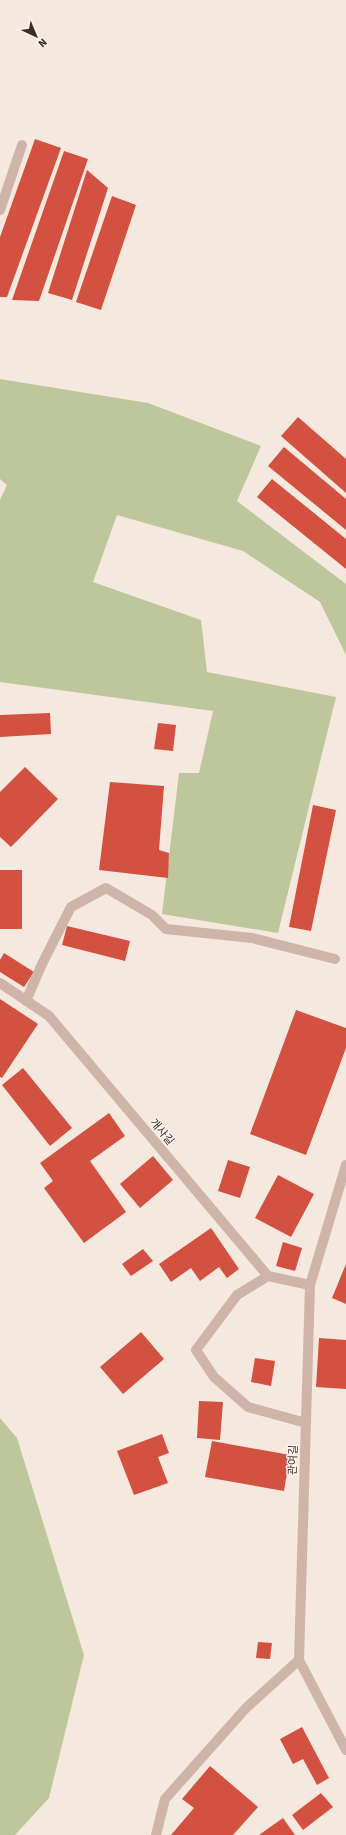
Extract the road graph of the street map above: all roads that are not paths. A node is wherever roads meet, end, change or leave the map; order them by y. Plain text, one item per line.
1 (22, 145) dead end
2 (0, 210) edge
3 (336, 959) dead end
4 (0, 983) edge
5 (26, 1001) junction
6 (346, 1165) edge
7 (268, 1276) junction
8 (310, 1285) junction
9 (306, 1423) junction
10 (299, 1660) junction
11 (346, 1750) edge
12 (156, 1835) edge

1 - 2 street
3 - 5 street
4 - 5 street, 개사길
5 - 7 street, 개사길
6 - 8 street, 관여길
7 - 8 street
7 - 9 street
8 - 9 street, 관여길
9 - 10 street, 관여길
10 - 11 street, 관여길
10 - 12 street

